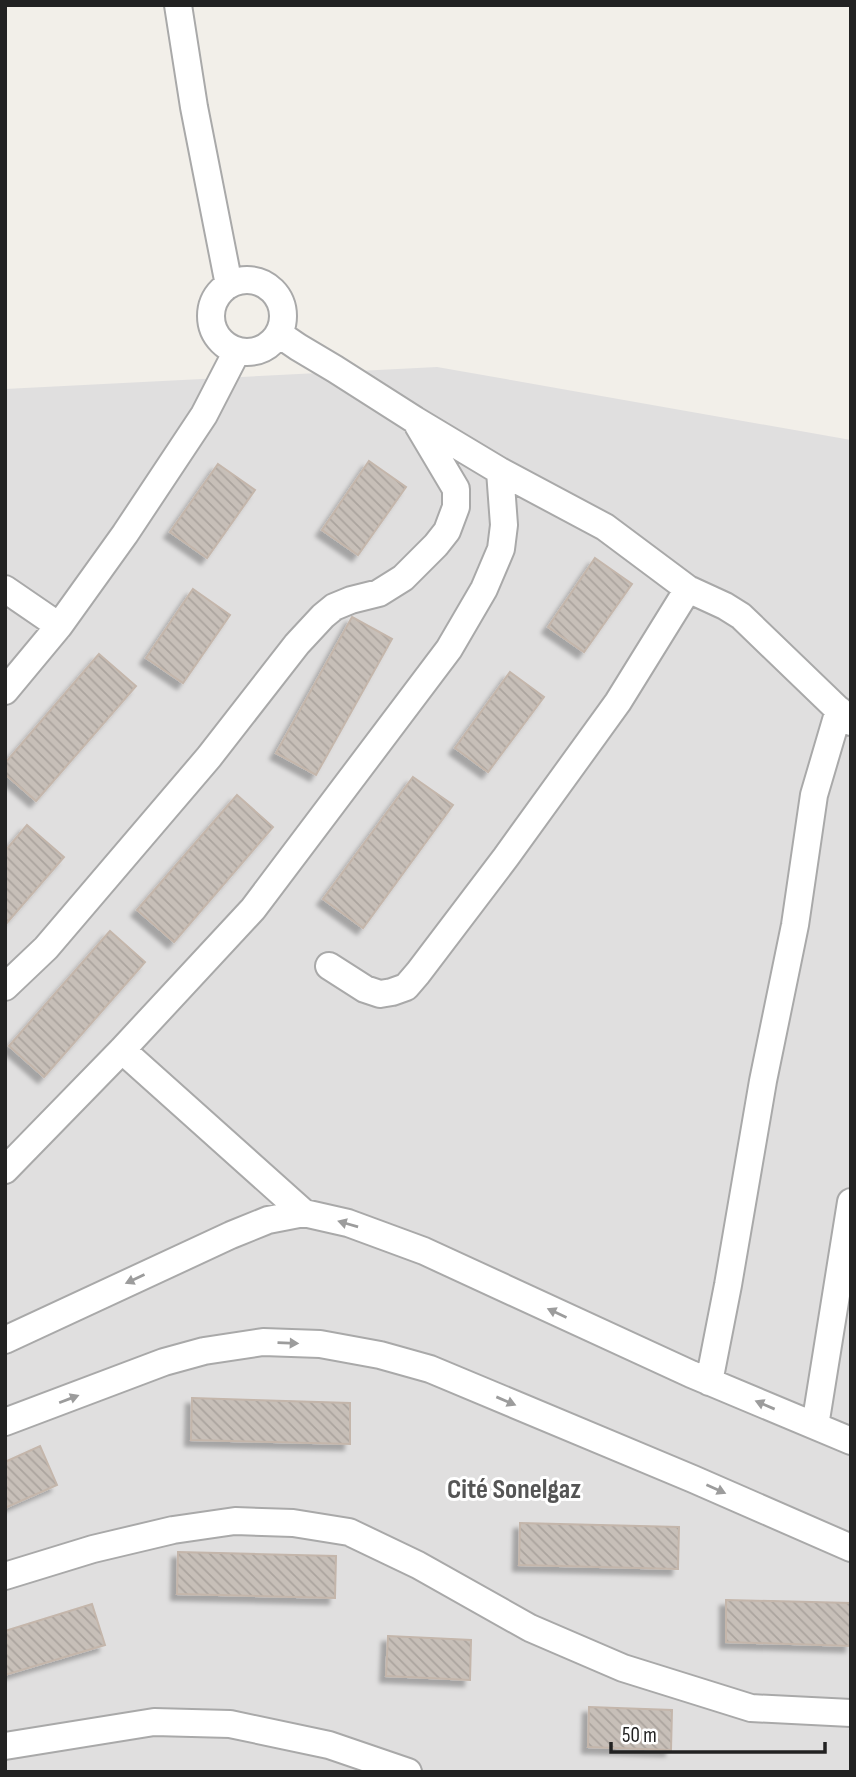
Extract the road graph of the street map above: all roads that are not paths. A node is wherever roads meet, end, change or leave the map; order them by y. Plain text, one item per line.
1 (178, 5) edge
2 (229, 285) junction
3 (279, 334) junction
4 (237, 351) junction
5 (415, 420) junction
6 (500, 471) junction
7 (5, 589) edge
8 (688, 589) junction
9 (59, 626) junction
10 (5, 691) edge
11 (845, 716) edge
12 (329, 966) dead end
13 (5, 987) edge
14 (122, 1050) junction
15 (5, 1170) edge
16 (851, 1202) edge
17 (304, 1213) junction
18 (5, 1340) edge
19 (709, 1382) junction
20 (5, 1422) edge
21 (815, 1426) junction
22 (851, 1441) edge
23 (851, 1548) edge
24 (5, 1576) edge
25 (851, 1713) edge
26 (5, 1746) edge
27 (408, 1772) edge

1 - 2 street
2 - 3 street
2 - 4 street
3 - 4 street
3 - 5 street
4 - 9 street
5 - 6 street
5 - 13 street
6 - 8 street
6 - 14 street
7 - 9 street
8 - 11 street
8 - 12 street
9 - 10 street
11 - 19 street
14 - 15 street
14 - 17 street
16 - 21 street
17 -> 18 street
19 -> 17 street
21 -> 19 street
20 -> 23 street
21 - 22 street
24 - 25 street
26 - 27 street

